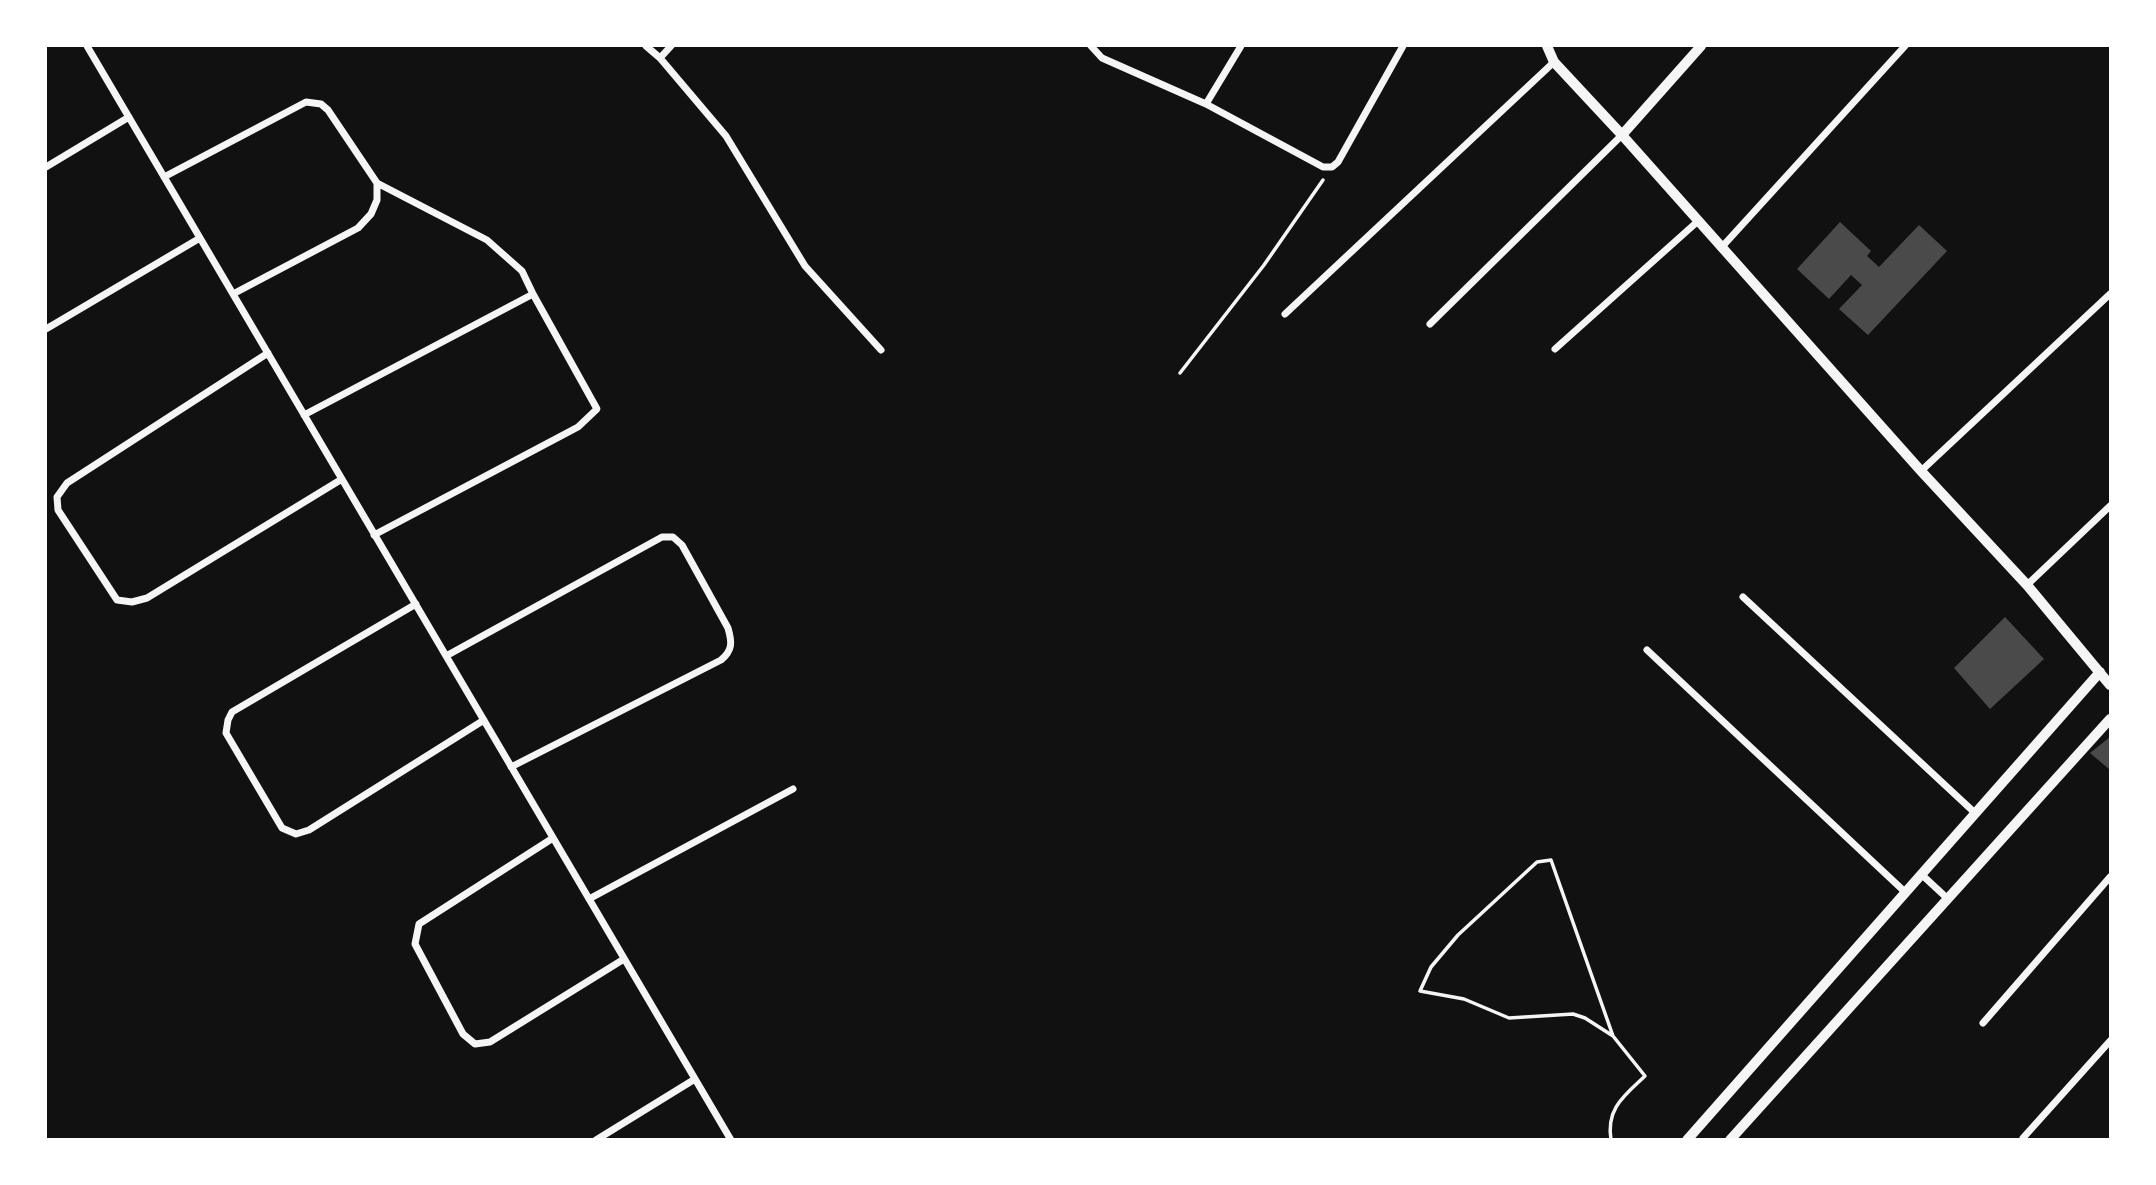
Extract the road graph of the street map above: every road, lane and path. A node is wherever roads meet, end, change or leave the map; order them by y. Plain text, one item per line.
1 (87, 46) edge
2 (646, 46) edge
3 (671, 46) edge
4 (1091, 46) edge
5 (1241, 46) edge
6 (1403, 46) edge
7 (1547, 46) edge
8 (1701, 46) edge
9 (1905, 46) edge
10 (660, 58) junction
11 (1554, 62) junction
12 (1206, 104) junction
13 (129, 117) junction
14 (1622, 135) junction
15 (46, 167) edge
16 (1332, 167) junction
17 (164, 177) junction
18 (377, 183) junction
19 (1697, 222) junction
20 (200, 238) junction
21 (1721, 248) junction
22 (233, 294) junction
23 (533, 294) junction
24 (2110, 294) edge
25 (1284, 314) dead end
26 (1430, 324) dead end
27 (46, 329) edge
28 (881, 349) dead end
29 (1555, 349) dead end
30 (268, 354) junction
31 (1180, 373) dead end
32 (304, 415) junction
33 (1921, 471) junction
34 (342, 479) junction
35 (2110, 506) edge
36 (374, 535) junction
37 (2027, 585) junction
38 (1743, 597) dead end
39 (416, 604) junction
40 (1647, 650) dead end
41 (446, 656) junction
42 (2100, 672) junction
43 (2110, 685) edge
44 (2110, 719) edge
45 (484, 720) junction
46 (2105, 729) edge
47 (511, 767) junction
48 (793, 789) dead end
49 (1975, 813) junction
50 (553, 838) junction
51 (1921, 874) junction
52 (2110, 877) edge
53 (1905, 892) junction
54 (589, 899) junction
55 (1948, 899) junction
56 (624, 959) junction
57 (1983, 1023) dead end
58 (1613, 1036) junction
59 (2110, 1041) edge
60 (695, 1079) junction
61 (2023, 1138) edge
62 (596, 1139) edge
63 (731, 1139) edge
64 (1611, 1139) edge
65 (1687, 1139) edge
66 (1730, 1139) edge

1 - 13 street
2 - 10 street
3 - 10 street
4 - 12 street
5 - 12 street
6 - 16 street
7 - 11 street
8 - 14 street
9 - 21 street
10 - 28 street
11 - 14 street
11 - 25 street
12 - 16 street
13 - 15 street
13 - 17 street
14 - 19 street
14 - 26 street
16 - 31 path
17 - 18 street
17 - 20 street
18 - 22 street
18 - 23 street
19 - 21 street
19 - 29 street
20 - 22 street
20 - 27 street
21 - 33 street
22 - 30 street
23 - 32 street
23 - 36 street
24 - 33 street
30 - 32 street
30 - 34 street
32 - 34 street
33 - 37 street
34 - 36 street
35 - 37 street
36 - 39 street
37 - 42 street
38 - 49 street
39 - 41 street
39 - 45 street
40 - 53 street
41 - 45 street
41 - 47 street
42 - 43 street
42 - 49 street
44 - 46 street
45 - 47 street
46 - 55 street
47 - 50 street
48 - 54 street
49 - 51 street
50 - 54 street
50 - 56 street
51 - 53 street
51 - 55 street
52 - 57 street
53 - 65 street
54 - 56 street
55 - 66 street
56 - 60 street
58 - 58 path
58 - 64 path
59 - 61 street
60 - 62 street
60 - 63 street

